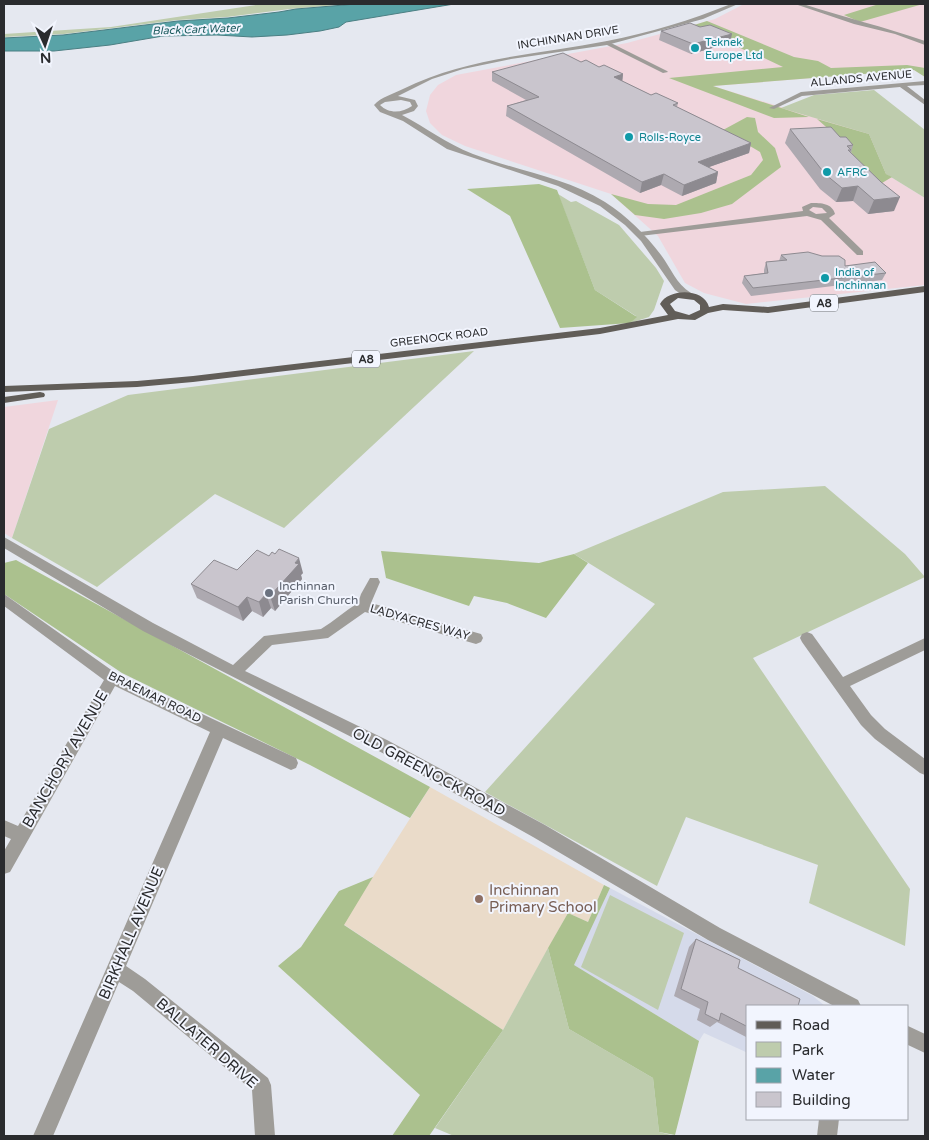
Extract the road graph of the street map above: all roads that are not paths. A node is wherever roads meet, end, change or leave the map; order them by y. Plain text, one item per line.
1 (735, 4) edge
2 (798, 4) edge
3 (607, 43) junction
4 (925, 43) edge
5 (634, 56) junction
6 (626, 58) dead end
7 (665, 72) dead end
8 (925, 83) edge
9 (901, 85) junction
10 (405, 95) junction
11 (925, 103) edge
12 (772, 108) dead end
13 (408, 115) junction
14 (640, 234) junction
15 (860, 252) dead end
16 (674, 286) junction
17 (925, 289) edge
18 (688, 296) junction
19 (669, 298) junction
20 (700, 300) junction
21 (723, 307) junction
22 (666, 308) junction
23 (705, 311) junction
24 (680, 316) junction
25 (655, 320) junction
26 (76, 386) junction
27 (4, 389) edge
28 (4, 400) edge
29 (4, 542) edge
30 (374, 582) dead end
31 (4, 599) edge
32 (364, 606) junction
33 (476, 638) dead end
34 (807, 638) dead end
35 (925, 644) edge
36 (234, 672) junction
37 (112, 678) junction
38 (841, 684) junction
39 (219, 729) junction
40 (291, 763) dead end
41 (925, 768) edge
42 (4, 828) edge
43 (21, 836) junction
44 (4, 866) edge
45 (115, 969) junction
46 (848, 1005) edge
47 (909, 1036) edge
48 (925, 1044) edge
49 (829, 1120) edge
50 (42, 1136) edge
51 (265, 1136) edge
52 (827, 1136) edge

1 - 3 street, INCHINNAN DRIVE
2 - 4 street
3 - 5 street
3 - 10 street, INCHINNAN DRIVE
5 - 6 street
5 - 7 street
8 - 9 street, ALLANDS AVENUE
9 - 11 street
9 - 12 street, ALLANDS AVENUE
10 - 13 street
10 - 13 street
13 - 14 street
14 - 15 street
14 - 16 street
16 - 18 street
16 - 19 street
17 - 21 main road, A8
18 - 19 main road, A8
18 - 20 main road, A8
19 - 22 main road
20 - 21 main road, A8
20 - 23 main road
21 - 23 main road, A8
22 - 24 main road
22 - 25 main road
23 - 24 main road, A8
24 - 25 main road, GREENOCK ROAD / A8
25 - 26 main road, GREENOCK ROAD / A8
26 - 27 main road, GREENOCK ROAD / A8
26 - 28 main road, GREENOCK ROAD / A8
29 - 36 street, OLD GREENOCK ROAD
30 - 32 street
31 - 37 street, BRAEMAR ROAD
32 - 33 street, LADYACRES WAY
32 - 36 street
34 - 38 street
35 - 38 street
36 - 46 street, OLD GREENOCK ROAD
37 - 39 street, BRAEMAR ROAD
37 - 43 street, BANCHORY AVENUE
38 - 41 street
39 - 40 street, BRAEMAR ROAD
39 - 45 street, BIRKHALL AVENUE
42 - 43 street
43 - 44 street, BANCHORY AVENUE
45 - 50 street, BIRKHALL AVENUE
45 - 51 street, BALLATER DRIVE
47 - 48 street
49 - 52 street

